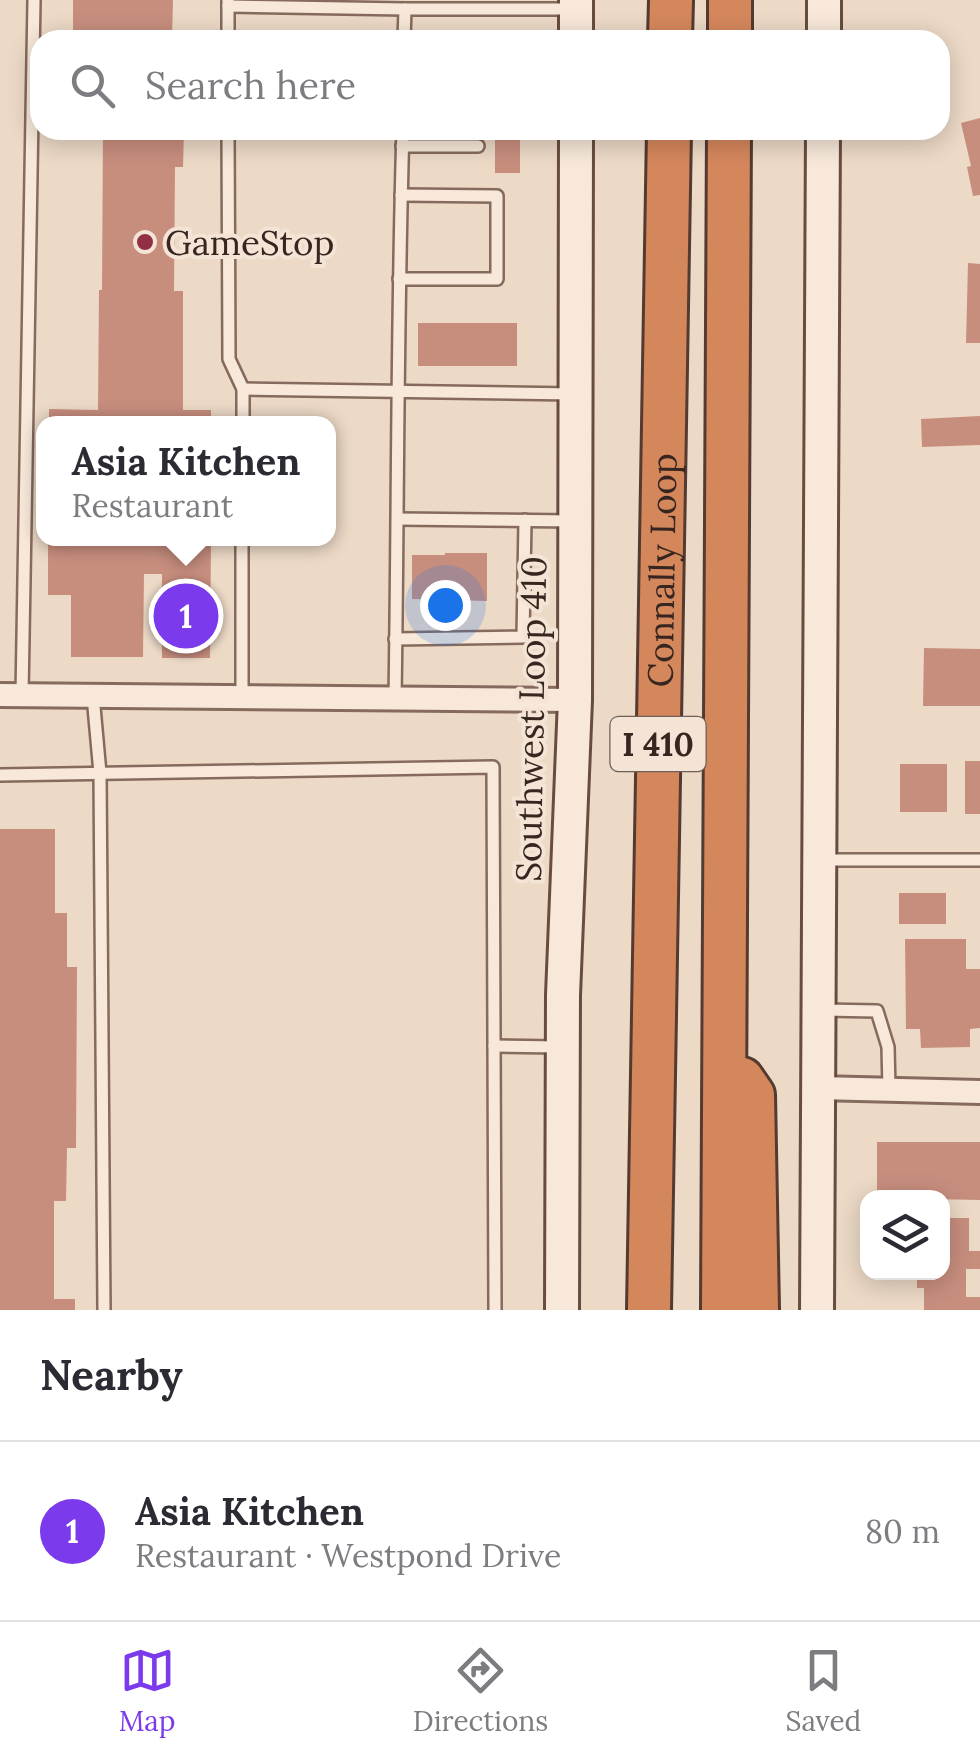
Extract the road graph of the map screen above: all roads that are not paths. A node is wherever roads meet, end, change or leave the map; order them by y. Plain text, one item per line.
1 (34, 0) edge
2 (670, 0) edge
3 (730, 0) edge
4 (824, 0) edge
5 (228, 3) edge
6 (493, 4) edge
7 (404, 9) junction
8 (576, 16) edge
9 (33, 30) edge
10 (228, 30) edge
11 (404, 30) edge
12 (670, 30) edge
13 (730, 30) edge
14 (824, 30) edge
15 (30, 121) edge
16 (228, 140) edge
17 (402, 140) edge
18 (576, 140) edge
19 (669, 140) edge
20 (729, 140) edge
21 (823, 140) edge
22 (402, 146) junction
23 (478, 146) dead end
24 (401, 195) junction
25 (399, 280) junction
26 (244, 389) junction
27 (396, 392) junction
28 (576, 394) junction
29 (243, 416) edge
30 (398, 519) junction
31 (525, 520) junction
32 (576, 521) junction
33 (242, 546) edge
34 (396, 639) junction
35 (11, 695) edge
36 (94, 696) junction
37 (242, 697) junction
38 (394, 698) junction
39 (575, 700) junction
40 (100, 773) junction
41 (0, 775) edge
42 (820, 860) junction
43 (980, 860) edge
44 (819, 1010) junction
45 (494, 1046) junction
46 (564, 1048) junction
47 (724, 1051) junction
48 (818, 1088) junction
49 (889, 1089) junction
50 (980, 1092) edge
51 (650, 1238) junction
52 (104, 1310) edge
53 (495, 1310) edge
54 (562, 1310) edge
55 (626, 1310) edge
56 (650, 1310) edge
57 (723, 1310) edge
58 (757, 1310) edge
59 (817, 1310) edge

1 - 9 lane
2 - 12 highway
3 - 13 highway
4 - 14 main road
5 - 7 lane
5 - 10 lane
6 - 7 lane
6 - 8 lane
7 - 11 lane
15 - 35 lane
16 - 26 lane
17 - 22 lane
18 - 28 main road, Southwest Loop 410
19 - 51 highway, Connally Loop / I 410
20 - 47 highway, Connally Loop / I 410
21 - 42 main road
22 - 23 lane
22 - 24 lane
24 - 25 lane
24 - 25 lane
25 - 27 lane
26 - 27 lane
26 - 29 lane
27 - 28 lane
27 - 30 lane
28 - 32 main road, Southwest Loop 410
30 - 31 lane
30 - 34 lane
31 - 32 lane
31 - 34 lane
32 - 39 main road, Southwest Loop 410
33 - 37 lane
34 - 38 lane
35 - 36 street
36 - 37 street
36 - 40 lane
37 - 38 street
38 - 39 street
39 - 46 main road, Southwest Loop 410
40 - 41 lane
40 - 45 lane
40 - 52 lane
42 - 43 lane
42 - 44 main road
44 - 48 main road
44 - 49 lane
45 - 46 lane
45 - 53 lane
46 - 54 main road, Southwest Loop 410
47 - 57 highway, Connally Loop / I 410
47 - 58 highway
48 - 49 street
48 - 59 main road
49 - 50 street
51 - 55 highway
51 - 56 highway, Connally Loop / I 410

